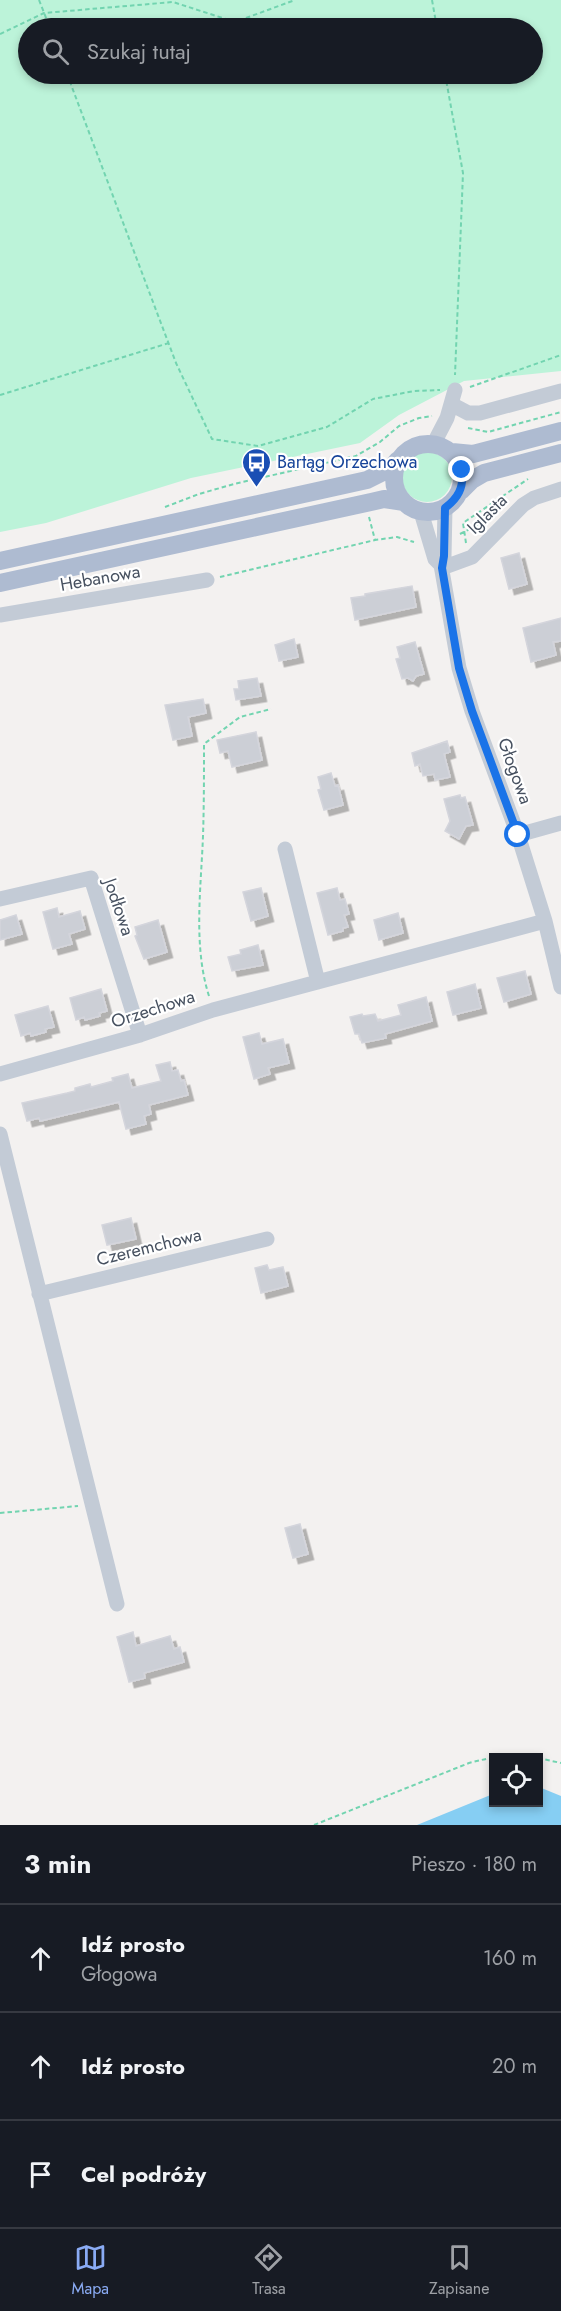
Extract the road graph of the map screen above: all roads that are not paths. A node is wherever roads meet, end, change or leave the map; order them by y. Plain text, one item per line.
1 (561, 392) edge
2 (561, 431) edge
3 (434, 443) junction
4 (452, 453) junction
5 (561, 453) edge
6 (398, 460) junction
7 (561, 489) edge
8 (460, 491) junction
9 (404, 502) junction
10 (445, 508) junction
11 (421, 512) junction
12 (437, 541) junction
13 (0, 561) edge
14 (442, 567) junction
15 (207, 580) road end
16 (0, 583) edge
17 (0, 615) edge
18 (561, 823) edge
19 (518, 835) junction
20 (285, 849) dead end
21 (0, 899) edge
22 (545, 921) junction
23 (318, 982) junction
24 (561, 987) edge
25 (140, 1035) junction
26 (0, 1074) edge
27 (0, 1134) edge
28 (267, 1239) dead end
29 (39, 1294) junction
30 (117, 1604) dead end

1 - 3 street
2 - 4 main road
3 - 4 main road
3 - 6 main road
4 - 8 main road
5 - 8 main road
6 - 9 main road
6 - 13 main road
7 - 14 street, Iglasta
8 - 10 main road
9 - 11 main road
9 - 16 main road
10 - 11 main road
10 - 12 street, Głogowa
11 - 12 street, Głogowa
12 - 14 street, Głogowa
14 - 19 street, Głogowa
15 - 17 street, Hebanowa
18 - 19 street
19 - 22 street, Głogowa
20 - 23 street
21 - 25 street, Jodłowa
22 - 23 street, Orzechowa
22 - 24 street, Głogowa
23 - 25 street, Orzechowa
25 - 26 street, Orzechowa
27 - 29 street
28 - 29 street, Czeremchowa
29 - 30 street

